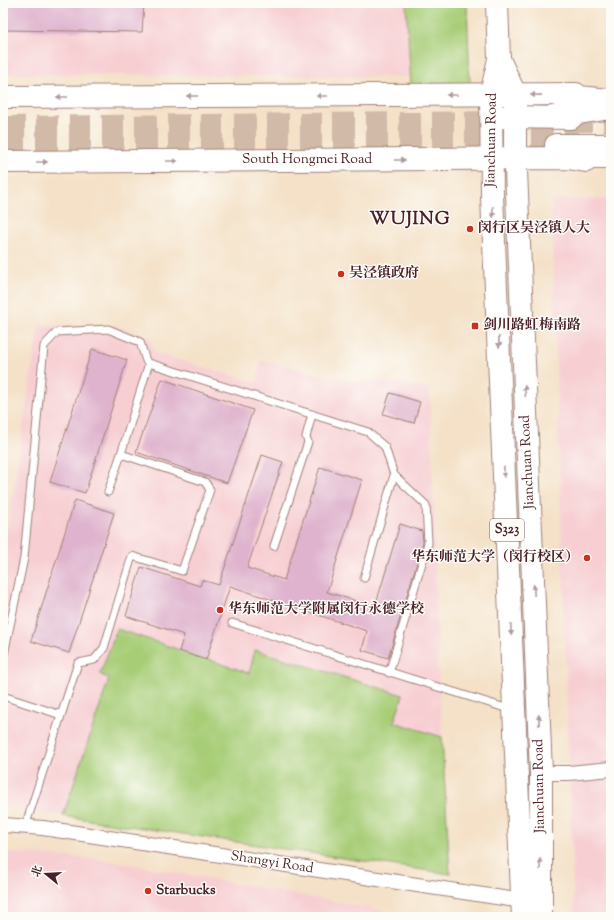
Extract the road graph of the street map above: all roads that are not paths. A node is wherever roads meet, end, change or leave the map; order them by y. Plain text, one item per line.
1 (497, 3) edge
2 (499, 59) junction
3 (611, 92) edge
4 (515, 94) junction
5 (491, 95) junction
6 (558, 95) junction
7 (3, 98) edge
8 (611, 100) edge
9 (611, 108) edge
10 (490, 117) junction
11 (516, 117) junction
12 (553, 117) junction
13 (611, 118) edge
14 (611, 145) edge
15 (491, 152) junction
16 (515, 152) junction
17 (568, 158) junction
18 (611, 158) edge
19 (3, 162) edge
20 (611, 164) edge
21 (146, 361) dead end
22 (312, 414) junction
23 (121, 454) junction
24 (394, 475) junction
25 (108, 492) dead end
26 (274, 546) dead end
27 (364, 578) dead end
28 (232, 623) dead end
29 (3, 659) edge
30 (389, 673) junction
31 (3, 696) edge
32 (514, 711) junction
33 (61, 715) junction
34 (611, 769) edge
35 (541, 773) junction
36 (3, 825) edge
37 (24, 827) junction
38 (532, 909) edge

1 - 2 main road, Jianchuan Road / S323
2 - 4 main road, Jianchuan Road
2 - 5 main road, Jianchuan Road / S323
3 - 6 main road
4 - 5 main road
6 -> 4 main road
4 - 11 main road, Jianchuan Road
5 -> 7 main road
5 - 10 main road, Jianchuan Road / S323
6 - 8 main road
9 - 12 main road
10 - 11 main road
10 - 15 main road, Jianchuan Road / S323
11 - 12 main road
11 - 16 main road, Jianchuan Road
12 - 13 main road
14 - 16 main road, South Hongmei Road
15 - 16 main road, South Hongmei Road
19 -> 15 main road, South Hongmei Road
15 -> 32 main road, Jianchuan Road / S323
16 - 17 main road, South Hongmei Road
35 -> 16 main road, Jianchuan Road
17 - 18 main road
17 - 20 main road, South Hongmei Road
21 - 29 lane
22 - 23 lane
22 - 24 lane
22 - 26 lane
23 - 25 lane
23 - 33 lane
24 - 27 lane
24 - 30 lane
28 - 30 lane
30 - 32 lane
31 - 33 lane
32 - 38 main road, Jianchuan Road / S323
33 - 37 lane
34 - 35 street
38 -> 35 main road, Jianchuan Road
36 - 37 street, Shangyi Road
37 - 38 street, Shangyi Road

